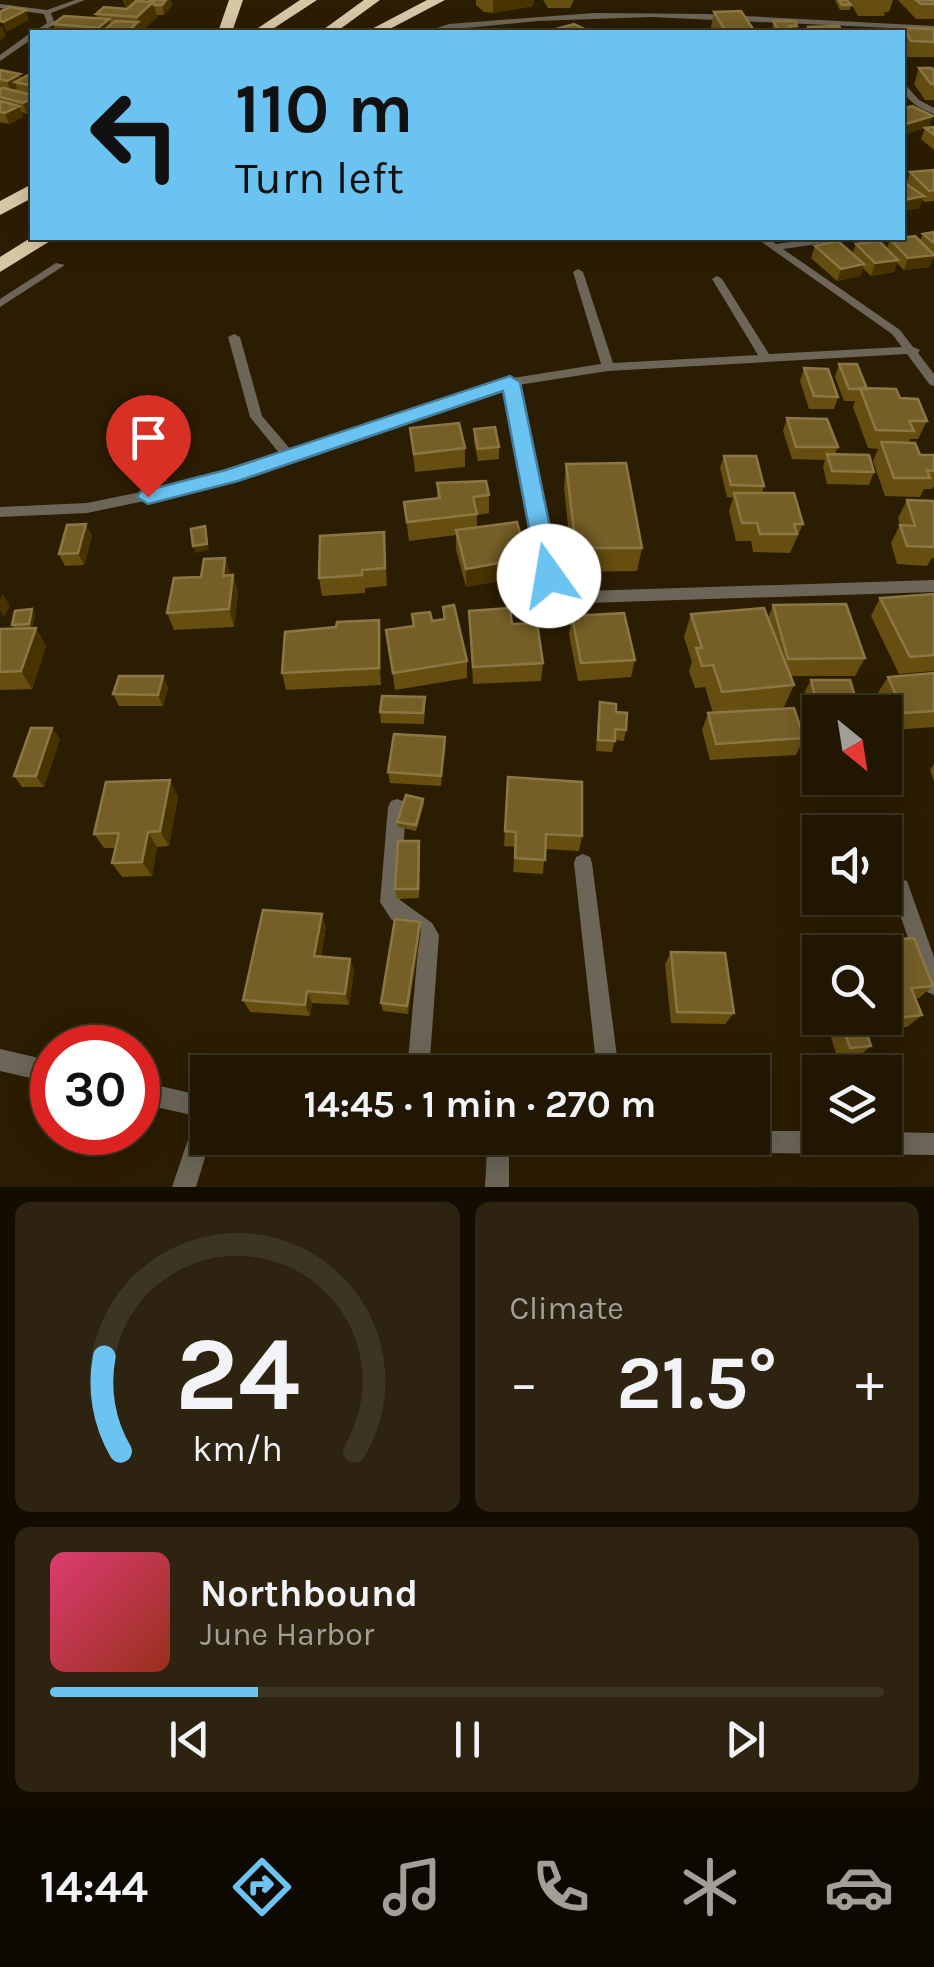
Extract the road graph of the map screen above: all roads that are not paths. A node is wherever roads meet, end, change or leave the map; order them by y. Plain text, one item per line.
1 (82, 0) edge
2 (310, 0) edge
3 (373, 0) edge
4 (398, 0) edge
5 (438, 0) edge
6 (234, 1) edge
7 (331, 2) dead end
8 (0, 6) edge
9 (48, 12) junction
10 (866, 28) edge
11 (934, 28) edge
12 (41, 30) edge
13 (227, 30) edge
14 (262, 30) edge
15 (290, 30) edge
16 (330, 30) edge
17 (358, 30) edge
18 (377, 30) edge
19 (435, 30) edge
20 (30, 38) edge
21 (0, 59) edge
22 (905, 87) edge
23 (934, 110) edge
24 (30, 171) edge
25 (3, 188) edge
26 (30, 191) edge
27 (0, 209) edge
28 (30, 224) edge
29 (42, 240) edge
30 (764, 240) edge
31 (825, 240) edge
32 (0, 243) edge
33 (775, 248) junction
34 (60, 265) dead end
35 (0, 266) edge
36 (578, 272) dead end
37 (717, 279) dead end
38 (0, 304) edge
39 (234, 337) dead end
40 (914, 350) junction
41 (764, 356) junction
42 (608, 367) junction
43 (510, 382) junction
44 (934, 382) edge
45 (289, 456) junction
46 (0, 512) edge
47 (934, 586) edge
48 (398, 807) edge
49 (584, 863) dead end
50 (902, 894) edge
51 (934, 985) edge
52 (419, 1055) edge
53 (606, 1055) edge
54 (0, 1060) edge
55 (30, 1067) edge
56 (160, 1098) edge
57 (190, 1105) edge
58 (770, 1141) edge
59 (934, 1144) edge
60 (194, 1155) edge
61 (498, 1155) edge
62 (184, 1187) edge
63 (497, 1187) edge

1 - 9 street
2 - 14 highway
3 - 16 highway
4 - 17 highway
5 - 18 highway
6 - 13 highway
7 - 15 highway
8 - 9 street
9 - 12 street
10 - 11 street
10 - 19 street
20 - 21 street
22 - 23 street
24 - 25 highway
26 - 27 highway
28 - 32 highway
29 - 35 highway
30 - 33 street
31 - 33 street
33 - 40 street
34 - 38 street
36 - 42 street
37 - 41 street
39 - 45 street
40 - 41 street
40 - 44 street
41 - 42 street
42 - 43 street
43 - 45 street
43 - 47 street
45 - 46 street
48 - 52 street
49 - 53 street
50 - 51 street
54 - 55 street
56 - 57 street
58 - 59 street
60 - 62 street
61 - 63 street

